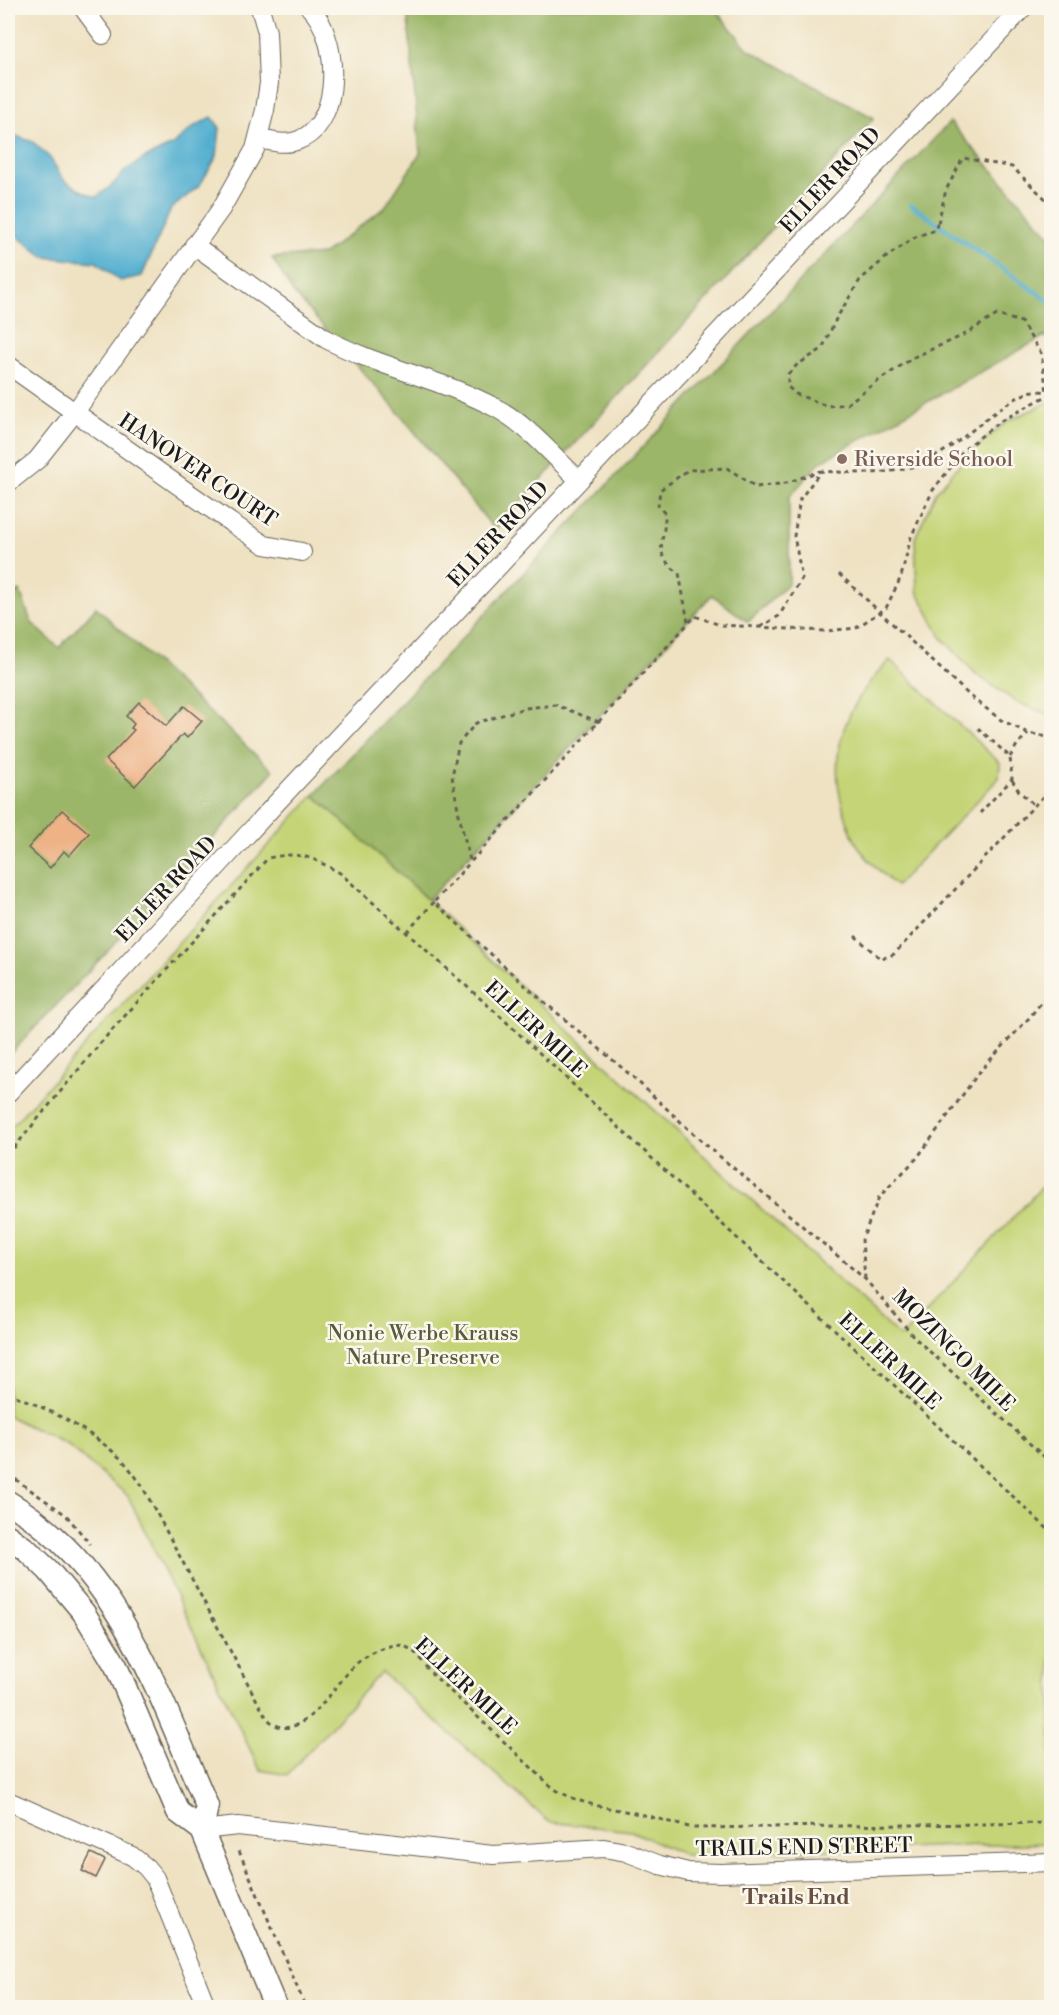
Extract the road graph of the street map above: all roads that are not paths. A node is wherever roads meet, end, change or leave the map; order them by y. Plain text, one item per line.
1 (83, 8) edge
2 (260, 8) edge
3 (310, 8) edge
4 (1023, 8) edge
5 (103, 35) dead end
6 (258, 139) junction
7 (194, 245) junction
8 (8, 365) edge
9 (75, 412) junction
10 (579, 480) junction
11 (8, 483) edge
12 (302, 552) dead end
13 (8, 1093) edge
14 (8, 1502) edge
15 (8, 1536) edge
16 (8, 1801) edge
17 (202, 1830) junction
18 (1052, 1862) edge
19 (207, 2007) edge
20 (276, 2007) edge

1 - 5 street
2 - 6 street
3 - 6 street
4 - 10 street, ELLER ROAD
6 - 7 street
7 - 9 street
7 - 10 street
8 - 9 street, HANOVER COURT
9 - 11 street
9 - 12 street, HANOVER COURT
10 - 13 street, ELLER ROAD
14 - 17 main road
15 - 17 main road
16 - 19 street
17 - 18 street, TRAILS END STREET
17 - 20 main road

